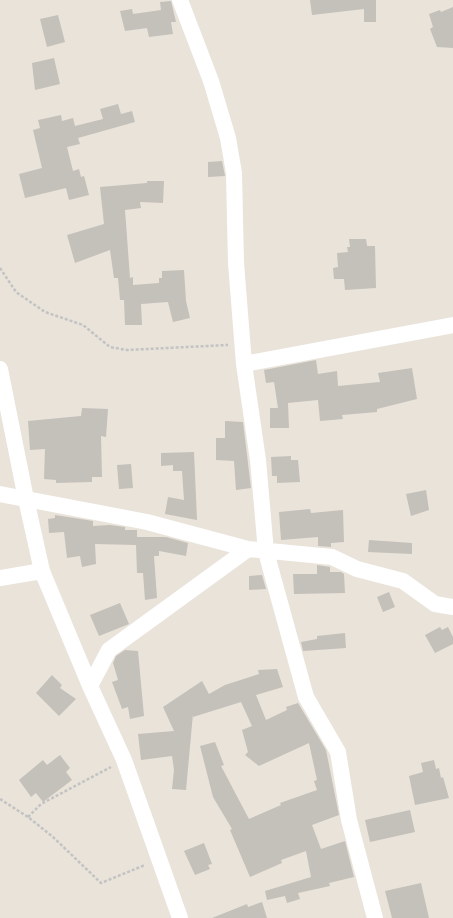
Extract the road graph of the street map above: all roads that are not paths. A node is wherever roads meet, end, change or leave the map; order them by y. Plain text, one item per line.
1 (180, 0) edge
2 (453, 325) edge
3 (244, 364) junction
4 (0, 369) edge
5 (0, 494) edge
6 (26, 499) junction
7 (248, 549) junction
8 (266, 552) junction
9 (42, 571) junction
10 (0, 578) edge
11 (453, 607) edge
12 (90, 686) junction
13 (180, 918) edge
14 (375, 918) edge

1 - 3 street
2 - 3 street
3 - 8 street
4 - 6 street
5 - 6 street
6 - 7 street
6 - 9 street
7 - 8 street
7 - 12 street
8 - 11 street
8 - 14 street
9 - 10 street
9 - 12 street
12 - 13 street

